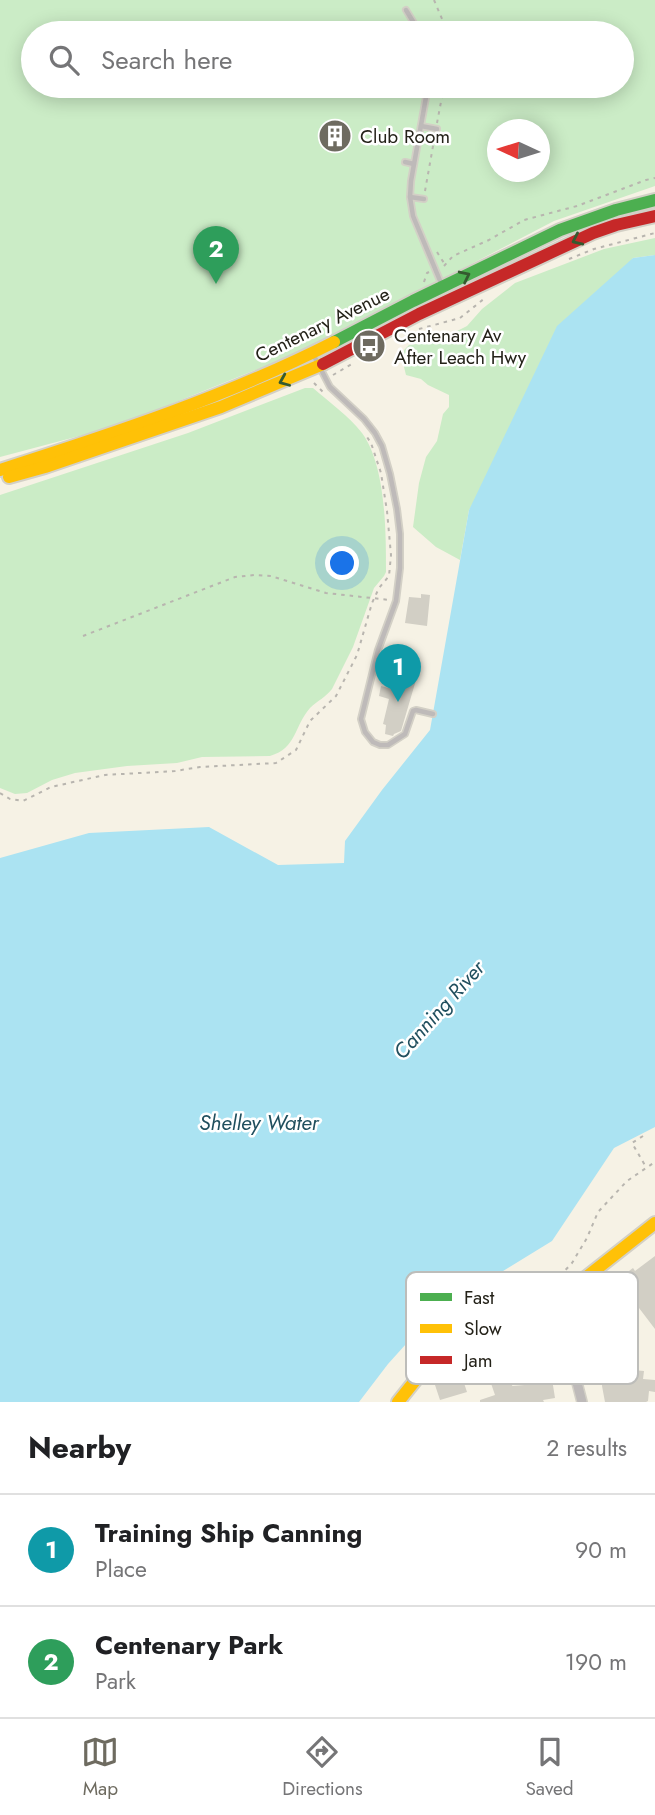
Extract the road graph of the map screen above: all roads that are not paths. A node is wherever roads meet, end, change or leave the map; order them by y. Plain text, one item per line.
1 (406, 10) dead end
2 (413, 21) edge
3 (426, 98) edge
4 (421, 126) junction
5 (436, 129) road end
6 (405, 162) dead end
7 (414, 164) junction
8 (410, 197) junction
9 (423, 199) road end
10 (655, 200) edge
11 (655, 216) edge
12 (443, 287) junction
13 (312, 353) junction
14 (319, 366) junction
15 (0, 470) edge
16 (0, 479) edge
17 (433, 714) dead end
18 (655, 1223) edge
19 (593, 1272) edge
20 (413, 1384) edge
21 (577, 1384) edge
22 (400, 1402) edge
23 (582, 1402) edge

1 - 2 lane
3 - 4 lane
4 - 5 lane
4 - 7 lane
6 - 7 lane
7 - 8 lane
8 - 9 lane
8 - 12 lane
12 -> 10 main road, Centenary Avenue
11 -> 14 main road, Centenary Avenue
12 - 13 main road, Centenary Avenue
13 - 14 lane
13 - 15 main road, Centenary Avenue
14 -> 16 main road, Centenary Avenue
14 - 17 lane
18 - 19 main road
20 - 22 main road
21 - 23 street

